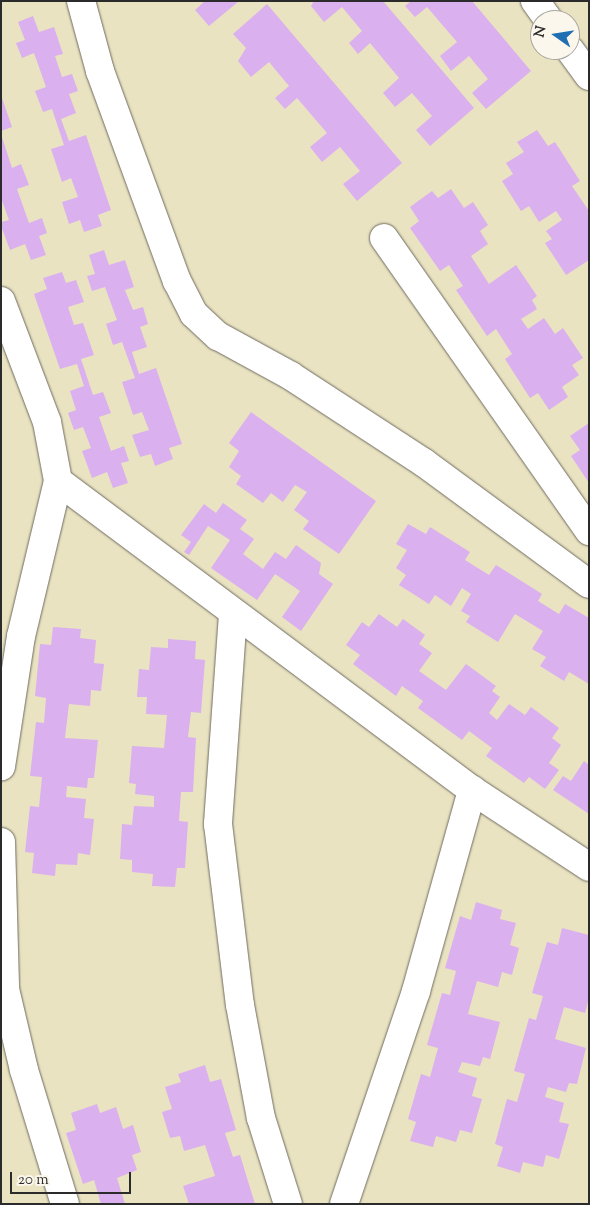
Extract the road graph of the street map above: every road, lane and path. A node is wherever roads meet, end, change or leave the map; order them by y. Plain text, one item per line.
1 (81, 1) edge
2 (577, 60) edge
3 (589, 76) edge
4 (384, 238) dead end
5 (1, 301) edge
6 (58, 481) junction
7 (589, 531) edge
8 (589, 584) edge
9 (233, 614) junction
10 (1, 766) edge
11 (472, 790) junction
12 (1, 842) edge
13 (589, 867) edge
14 (12, 1069) edge
15 (65, 1204) edge
16 (288, 1204) edge
17 (344, 1204) edge

1 - 8 street
2 - 3 street
4 - 7 street
5 - 6 street
6 - 9 street
6 - 10 street
9 - 11 street
9 - 16 street
11 - 13 street
11 - 17 street
12 - 14 street
14 - 15 street

